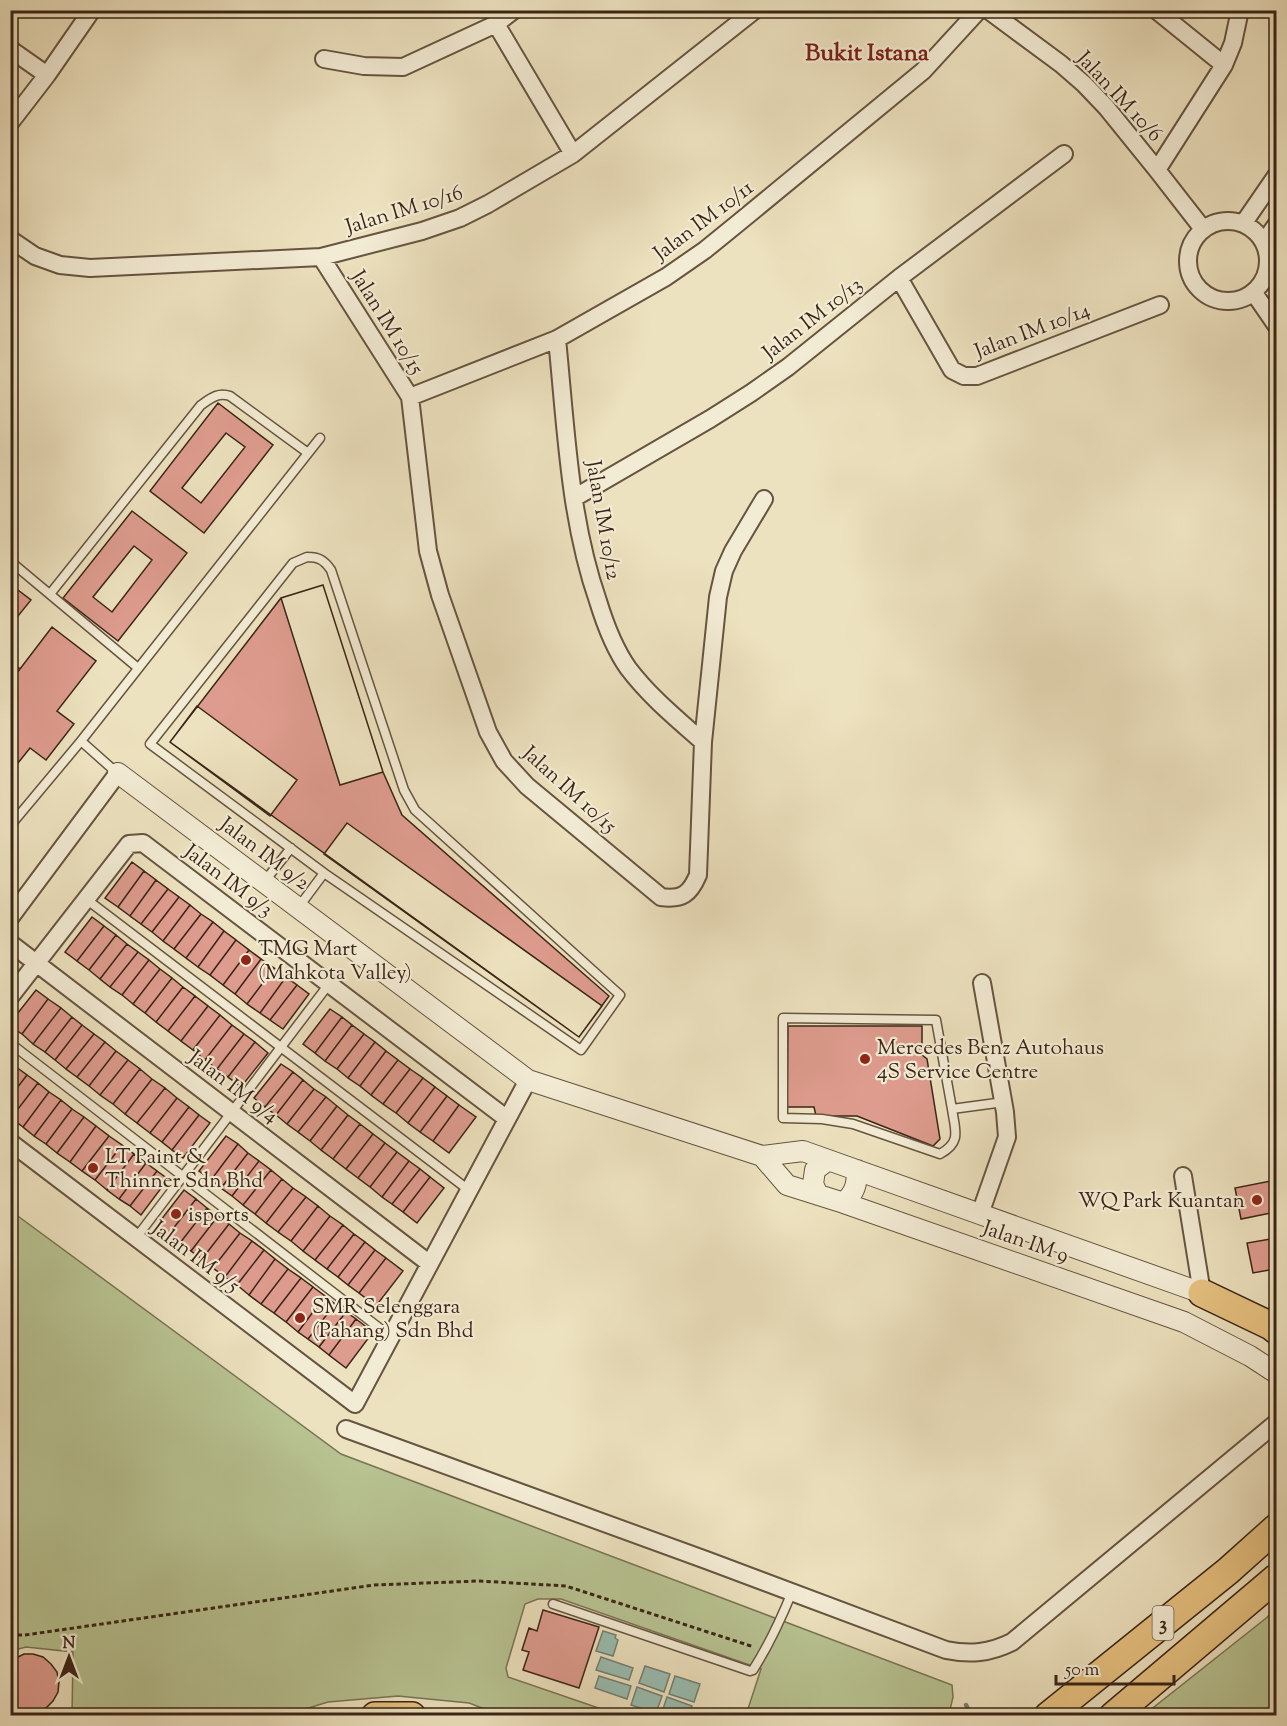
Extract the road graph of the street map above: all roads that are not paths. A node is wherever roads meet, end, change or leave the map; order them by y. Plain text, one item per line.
1 (92, 10) edge
2 (514, 10) edge
3 (755, 10) edge
4 (979, 10) edge
5 (988, 10) edge
6 (1156, 10) edge
7 (1240, 10) edge
8 (496, 24) junction
9 (10, 49) edge
10 (324, 58) dead end
11 (1224, 65) junction
12 (47, 75) junction
13 (10, 123) edge
14 (573, 154) junction
15 (1064, 154) dead end
16 (1157, 170) junction
17 (1276, 176) edge
18 (1243, 224) junction
19 (1276, 225) edge
20 (1203, 229) junction
21 (10, 239) edge
22 (1264, 243) junction
23 (321, 257) junction
24 (899, 278) junction
25 (1254, 294) junction
26 (1160, 305) dead end
27 (1276, 325) edge
28 (557, 339) junction
29 (410, 397) junction
30 (320, 438) dead end
31 (308, 453) junction
32 (574, 498) junction
33 (764, 499) dead end
34 (10, 561) edge
35 (50, 594) junction
36 (138, 668) junction
37 (81, 741) junction
38 (703, 742) junction
39 (118, 773) junction
40 (10, 810) edge
41 (18, 816) junction
42 (10, 826) edge
43 (291, 848) junction
44 (324, 873) junction
45 (264, 882) junction
46 (86, 899) junction
47 (298, 908) junction
48 (10, 918) edge
49 (10, 943) edge
50 (36, 963) junction
51 (982, 983) dead end
52 (329, 984) junction
53 (10, 997) edge
54 (10, 1043) edge
55 (281, 1047) junction
56 (528, 1080) junction
57 (1004, 1102) junction
58 (952, 1109) junction
59 (231, 1112) junction
60 (506, 1118) junction
61 (10, 1142) edge
62 (762, 1156) junction
63 (828, 1160) junction
64 (857, 1170) junction
65 (183, 1176) junction
66 (1182, 1176) dead end
67 (470, 1191) junction
68 (818, 1195) junction
69 (844, 1203) junction
70 (980, 1214) junction
71 (136, 1238) junction
72 (430, 1263) junction
73 (1202, 1293) junction
74 (1276, 1330) edge
75 (391, 1337) junction
76 (1276, 1372) edge
77 (1276, 1423) edge
78 (346, 1429) dead end
79 (1276, 1516) edge
80 (1276, 1528) edge
81 (1228, 1571) junction
82 (1276, 1578) edge
83 (792, 1592) junction
84 (553, 1604) dead end
85 (1049, 1713) edge
86 (375, 1716) edge
87 (412, 1716) edge
88 (1113, 1716) edge

1 - 12 street
2 - 8 street
3 - 14 street, Jalan IM 10/16
4 - 28 street, Jalan IM 10/11
5 - 16 street, Jalan IM 10/6
6 - 11 street
7 - 11 street
8 - 10 street
8 - 14 street
9 - 12 street
11 - 16 street
12 - 13 street
14 - 23 street, Jalan IM 10/16
15 - 24 street, Jalan IM 10/13
16 - 20 street, Jalan IM 10/6
17 - 18 street
18 - 20 street
18 - 22 street
19 - 22 street
20 - 25 street
21 - 23 street, Jalan IM 10/16
22 - 25 street
23 - 29 street, Jalan IM 10/15
24 - 26 street, Jalan IM 10/14
24 - 32 street, Jalan IM 10/13
25 - 27 street
28 - 29 street, Jalan IM 10/11
28 - 32 street, Jalan IM 10/12
29 - 38 street, Jalan IM 10/15
30 - 31 lane
31 - 35 lane
31 - 36 lane
32 - 38 street, Jalan IM 10/12
33 - 38 street, Jalan IM 10/15
34 - 35 lane
35 - 36 lane
36 - 37 lane
37 - 39 lane
37 - 41 lane
39 - 45 street, Jalan IM 9/2
39 - 48 street
40 - 41 lane
41 - 42 lane
43 - 44 lane
43 - 44 lane
43 - 45 lane
44 - 47 lane
45 - 47 street, Jalan IM 9/2
46 - 50 street, Jalan IM 9/3
46 - 52 street, Jalan IM 9/3
46 - 55 lane
47 - 56 street, Jalan IM 9/2
49 - 50 street, Jalan IM 9/4
50 - 53 street
50 - 59 street, Jalan IM 9/4
51 - 57 street
52 - 55 lane
52 - 60 street, Jalan IM 9/3
54 - 65 lane
55 - 59 lane
55 - 67 lane
56 - 60 street
56 - 62 street, Jalan IM 9
57 - 58 lane
57 - 70 street
58 - 58 lane
59 - 65 lane
59 - 72 street, Jalan IM 9/4
60 - 67 street
61 - 71 street, Jalan IM 9/5
62 - 63 street, Jalan IM 9
62 - 68 street, Jalan IM 9
63 - 64 street, Jalan IM 9
63 - 68 street
64 - 69 street
64 - 70 street, Jalan IM 9
65 - 71 lane
65 - 75 lane
66 - 73 street
67 - 72 street
68 - 69 street, Jalan IM 9
69 - 76 street, Jalan IM 9
70 - 73 street, Jalan IM 9
71 - 75 street, Jalan IM 9/5
72 - 75 street
73 - 74 highway
77 - 83 street
78 - 83 street
79 - 81 highway
80 - 81 highway, 3
81 - 85 highway, 3
82 - 88 highway, 3
83 - 84 lane
86 - 87 highway

